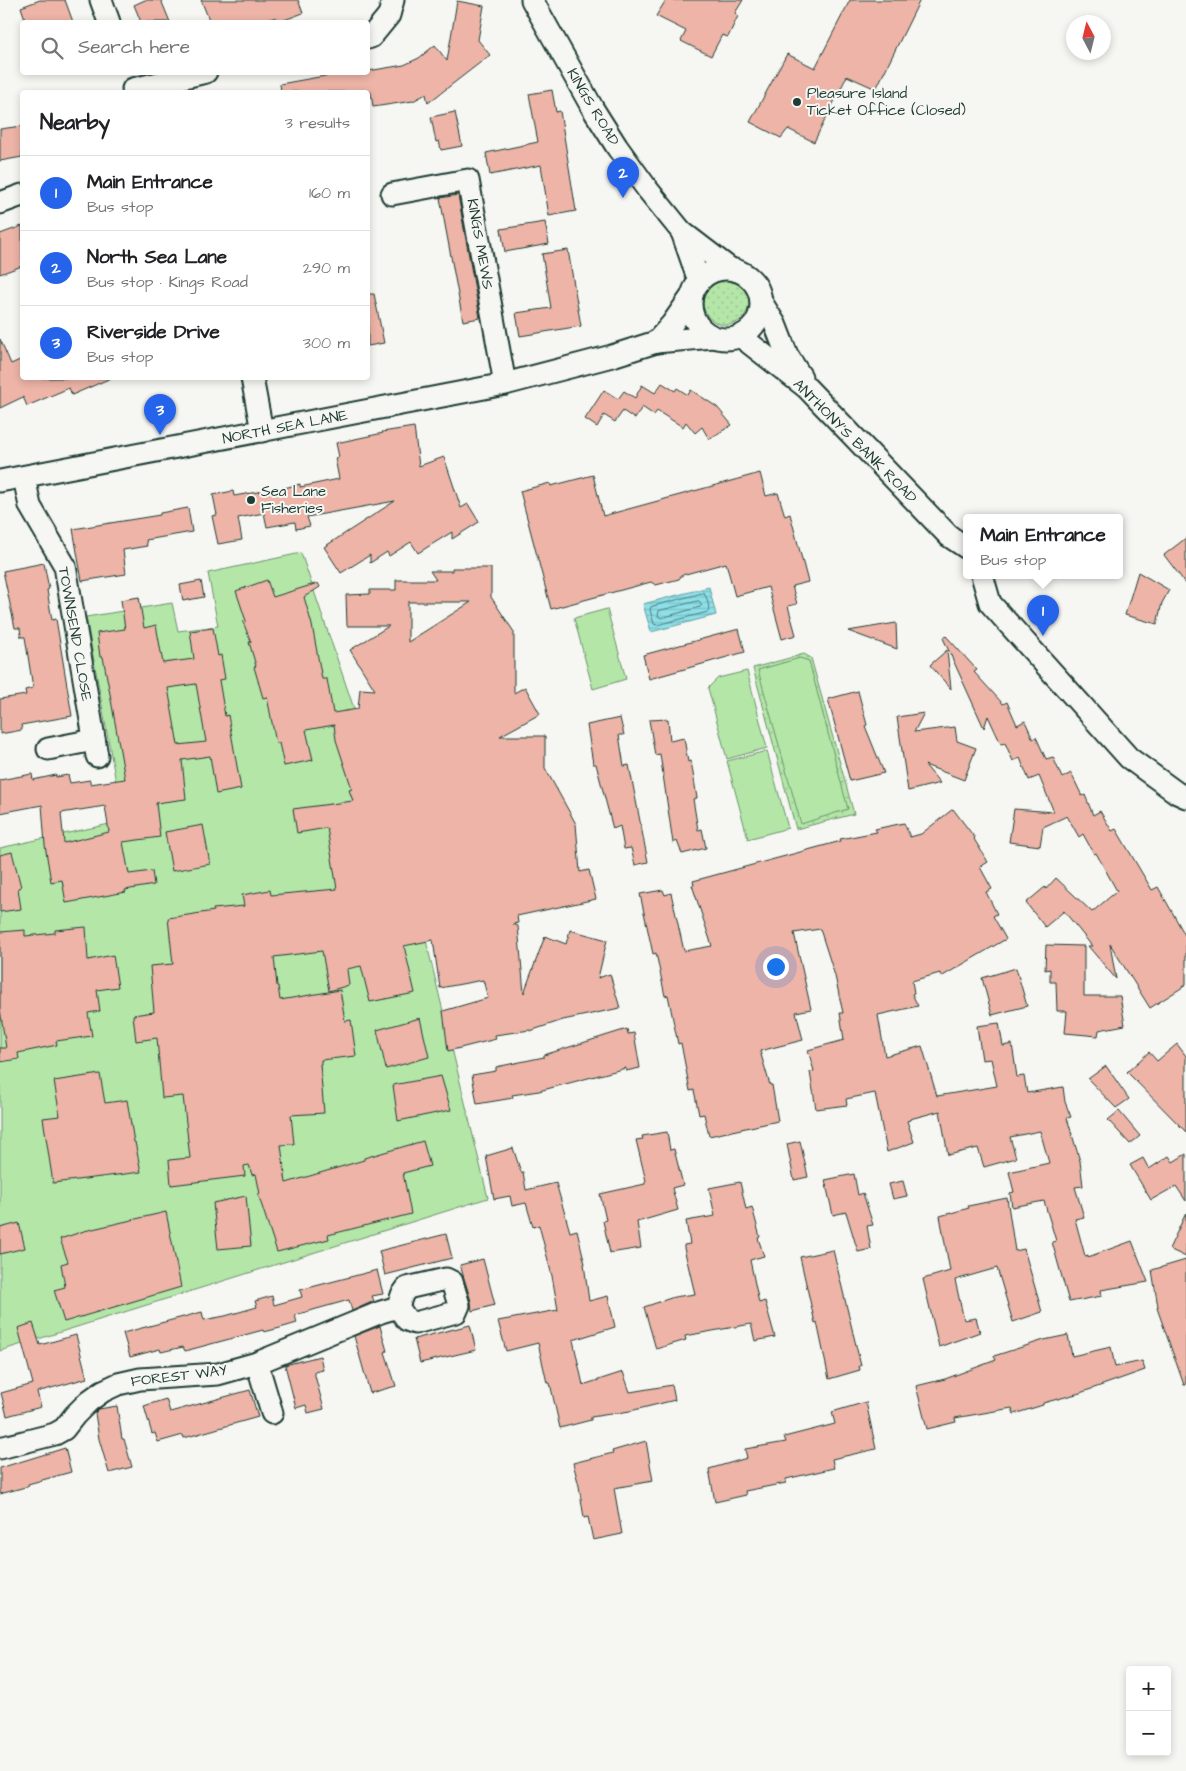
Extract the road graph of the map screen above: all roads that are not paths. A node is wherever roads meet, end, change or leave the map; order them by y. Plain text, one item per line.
1 (101, 0) edge
2 (393, 0) edge
3 (532, 0) edge
4 (108, 20) edge
5 (370, 38) edge
6 (189, 75) edge
7 (131, 85) edge
8 (392, 194) dead end
9 (20, 196) edge
10 (0, 203) edge
11 (682, 232) junction
12 (729, 268) junction
13 (695, 289) junction
14 (762, 303) junction
15 (740, 336) junction
16 (713, 337) junction
17 (656, 342) junction
18 (252, 380) edge
19 (505, 384) junction
20 (807, 388) junction
21 (262, 431) junction
22 (24, 477) junction
23 (0, 481) edge
24 (963, 545) edge
25 (983, 579) edge
26 (48, 749) dead end
27 (1186, 797) edge
28 (398, 1307) dead end
29 (257, 1363) junction
30 (272, 1413) dead end
31 (0, 1448) edge

1 - 4 street
2 - 5 street
3 - 11 street, KINGS ROAD
6 - 7 street
8 - 19 street, KINGS MEWS
9 - 10 street
11 - 12 street, KINGS ROAD
11 - 13 street, KINGS ROAD
12 - 13 street
12 - 14 street
13 - 16 street
13 - 17 street
14 - 15 street
14 - 20 street
15 - 16 street
15 - 20 street, ANTHONY'S BANK ROAD
16 - 17 street, NORTH SEA LANE
17 - 19 street, NORTH SEA LANE
18 - 21 street
19 - 21 street, NORTH SEA LANE
20 - 24 street, ANTHONY'S BANK ROAD
21 - 22 street, NORTH SEA LANE
22 - 23 street, NORTH SEA LANE
22 - 26 street, TOWNSEND CLOSE
25 - 27 street
28 - 29 street, FOREST WAY
29 - 30 street
29 - 31 street, FOREST WAY

